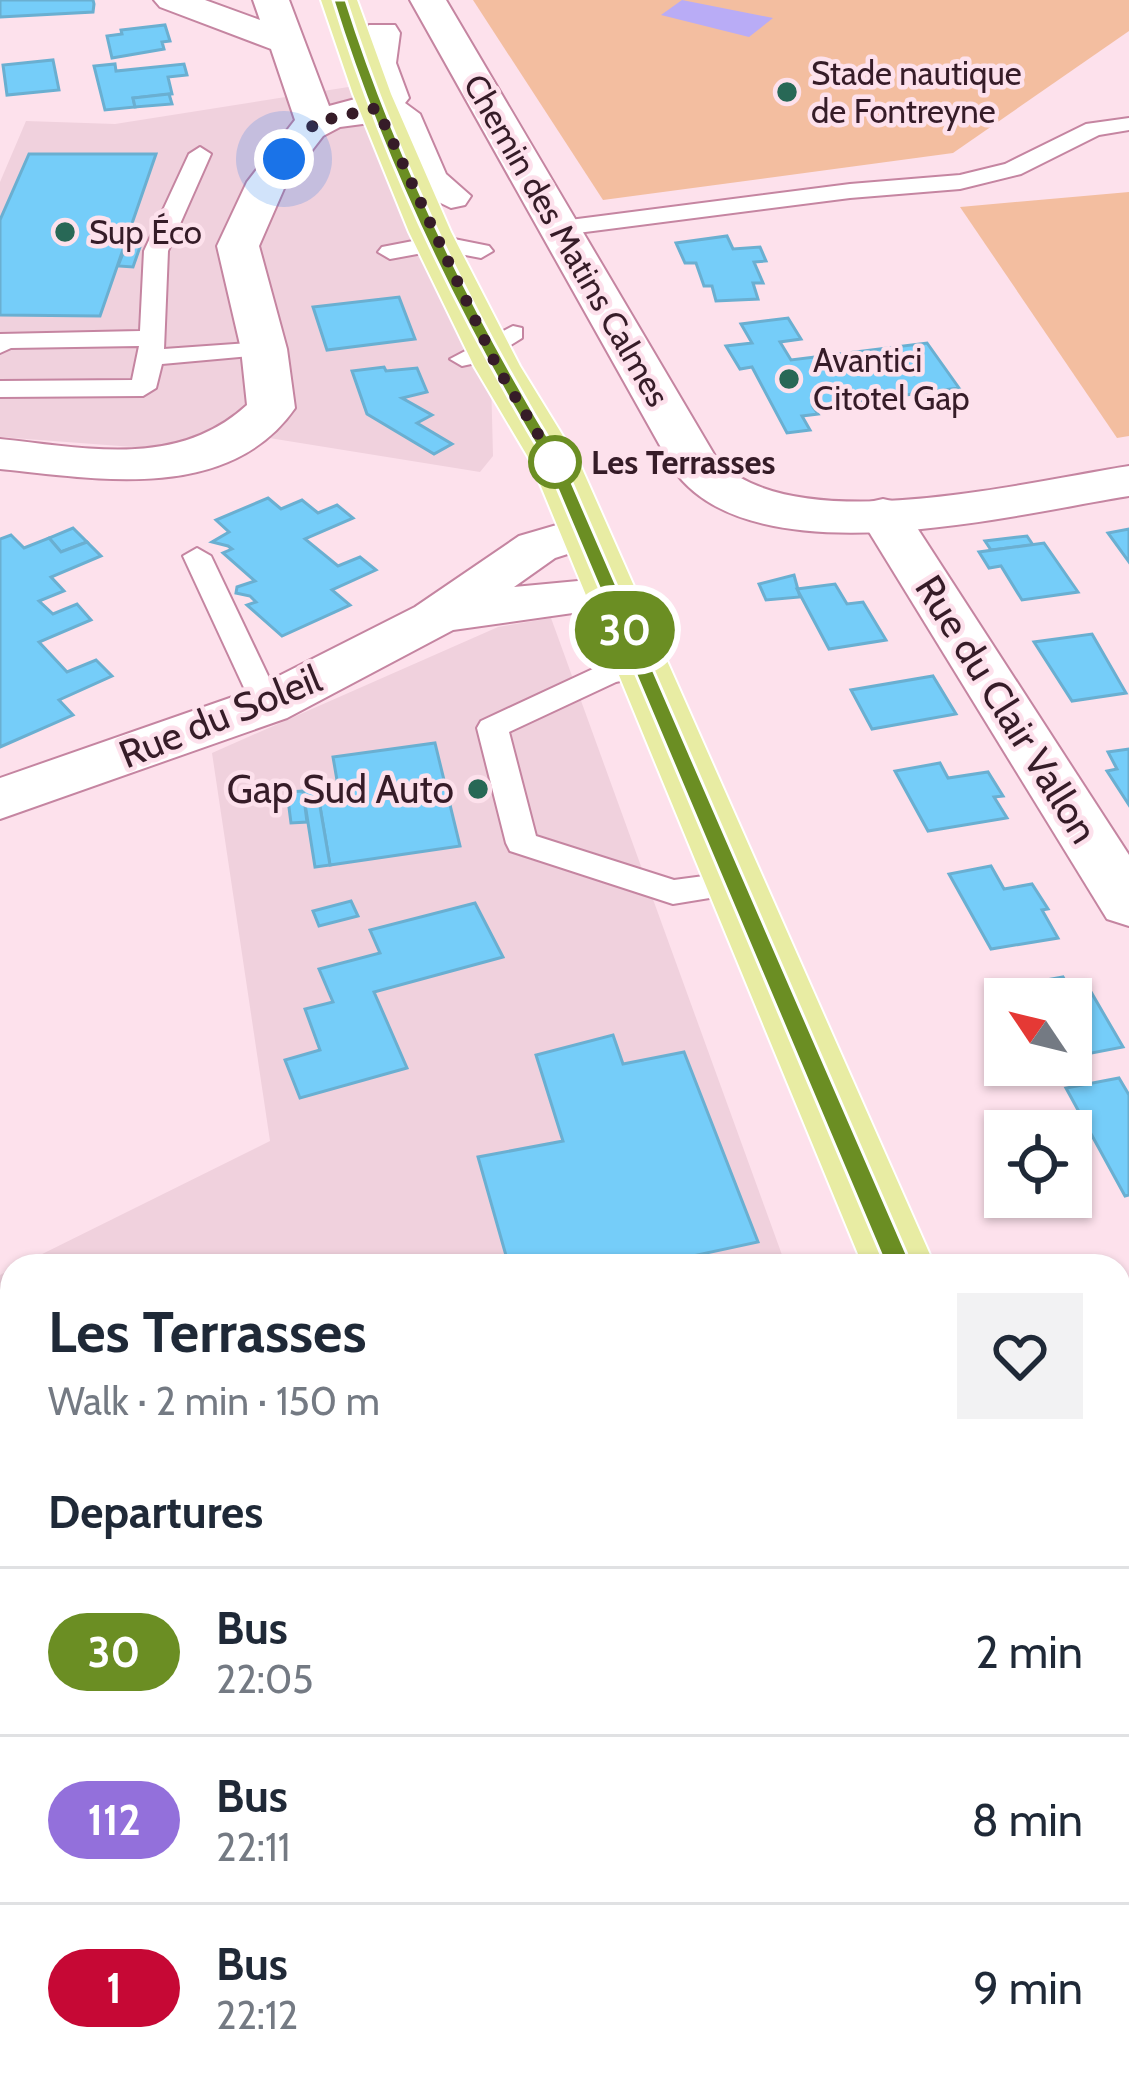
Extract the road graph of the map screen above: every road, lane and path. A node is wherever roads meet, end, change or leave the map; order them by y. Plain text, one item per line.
1 (172, 0) edge
2 (271, 0) edge
3 (339, 0) edge
4 (428, 0) edge
5 (375, 16) edge
6 (286, 43) junction
7 (377, 108) junction
8 (316, 122) junction
9 (1129, 124) edge
10 (200, 154) dead end
11 (452, 196) junction
12 (562, 228) junction
13 (460, 247) junction
14 (390, 251) dead end
15 (0, 346) edge
16 (151, 347) junction
17 (264, 349) junction
18 (0, 389) edge
19 (0, 454) edge
20 (1129, 481) edge
21 (883, 514) junction
22 (584, 532) junction
23 (197, 556) dead end
24 (610, 595) junction
25 (434, 619) junction
26 (640, 667) junction
27 (267, 705) junction
28 (0, 799) edge
29 (734, 884) junction
30 (1129, 904) edge
31 (894, 1254) edge

1 - 6 street
2 - 6 street
3 - 7 main road
4 - 12 street, Chemin des Matins Calmes
5 - 7 street
5 - 11 main road
6 - 8 street
7 - 8 street
7 - 11 street
7 - 13 main road
8 - 17 street
9 - 12 lane
10 - 16 lane
11 - 13 main road
12 - 21 street, Chemin des Matins Calmes
13 - 14 lane
13 - 22 main road
15 - 16 lane
16 - 17 lane
16 - 18 lane
17 - 19 street
20 - 21 street, Chemin des Matins Calmes
21 - 30 street, Rue du Clair Vallon
22 - 24 main road
22 - 25 street, Rue du Soleil
23 - 27 lane
24 - 25 street, Rue du Soleil
24 - 26 main road
25 - 27 street, Rue du Soleil
26 - 29 main road
26 - 29 lane
27 - 28 street, Rue du Soleil
29 - 31 main road

